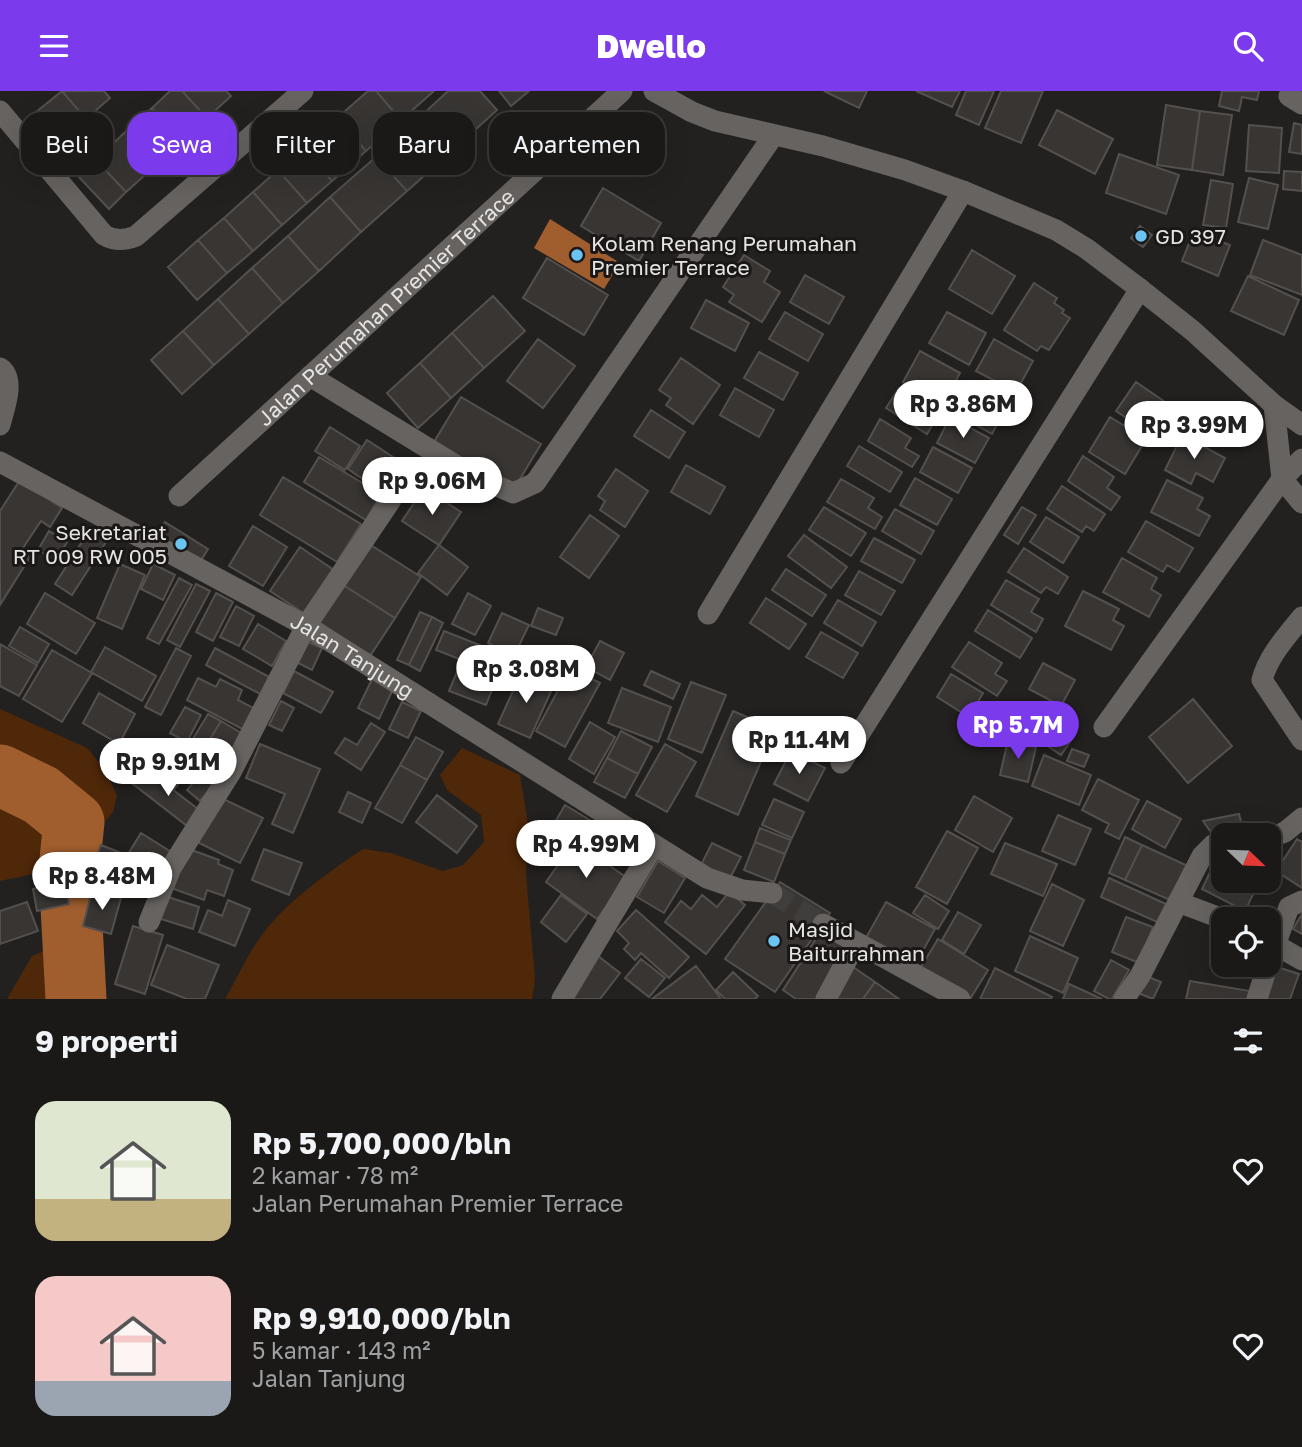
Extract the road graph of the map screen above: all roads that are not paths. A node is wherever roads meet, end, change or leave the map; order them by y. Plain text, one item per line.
1 (303, 91) edge
2 (621, 91) edge
3 (654, 91) edge
4 (0, 110) edge
5 (773, 136) junction
6 (963, 191) junction
7 (1140, 289) junction
8 (0, 368) edge
9 (310, 376) junction
10 (1274, 405) junction
11 (0, 425) edge
12 (1302, 425) edge
13 (1302, 459) edge
14 (0, 462) edge
15 (1282, 479) junction
16 (179, 496) dead end
17 (391, 501) dead end
18 (1302, 503) edge
19 (708, 614) dead end
20 (1302, 617) edge
21 (306, 626) junction
22 (1104, 727) dead end
23 (1302, 740) edge
24 (841, 763) dead end
25 (1302, 818) edge
26 (1281, 834) edge
27 (653, 845) junction
28 (1211, 847) edge
29 (772, 894) tunnel mouth
30 (1302, 901) edge
31 (1178, 902) junction
32 (1211, 914) edge
33 (149, 922) dead end
34 (822, 924) tunnel mouth
35 (1281, 926) edge
36 (856, 943) junction
37 (1281, 955) edge
38 (1302, 960) edge
39 (1263, 977) edge
40 (562, 999) edge
41 (826, 999) edge
42 (960, 999) edge
43 (1124, 999) edge
44 (1257, 999) edge

1 - 4 street
2 - 9 street, Jalan Perumahan Premier Terrace
3 - 5 street
5 - 6 street
5 - 9 street
6 - 7 street
6 - 19 street
7 - 10 street
7 - 24 street
8 - 11 street
9 - 16 street, Jalan Perumahan Premier Terrace
10 - 12 street
10 - 15 street
13 - 15 street
14 - 21 street, Jalan Tanjung
15 - 18 street
15 - 22 street
17 - 21 street
20 - 23 street
21 - 27 street, Jalan Tanjung
21 - 33 street
25 - 26 street
27 - 29 street, Jalan Tanjung
27 - 40 street
28 - 31 street
30 - 35 street
31 - 32 street
31 - 43 street
34 - 36 street
36 - 41 street
36 - 42 street
37 - 38 street
39 - 44 street

